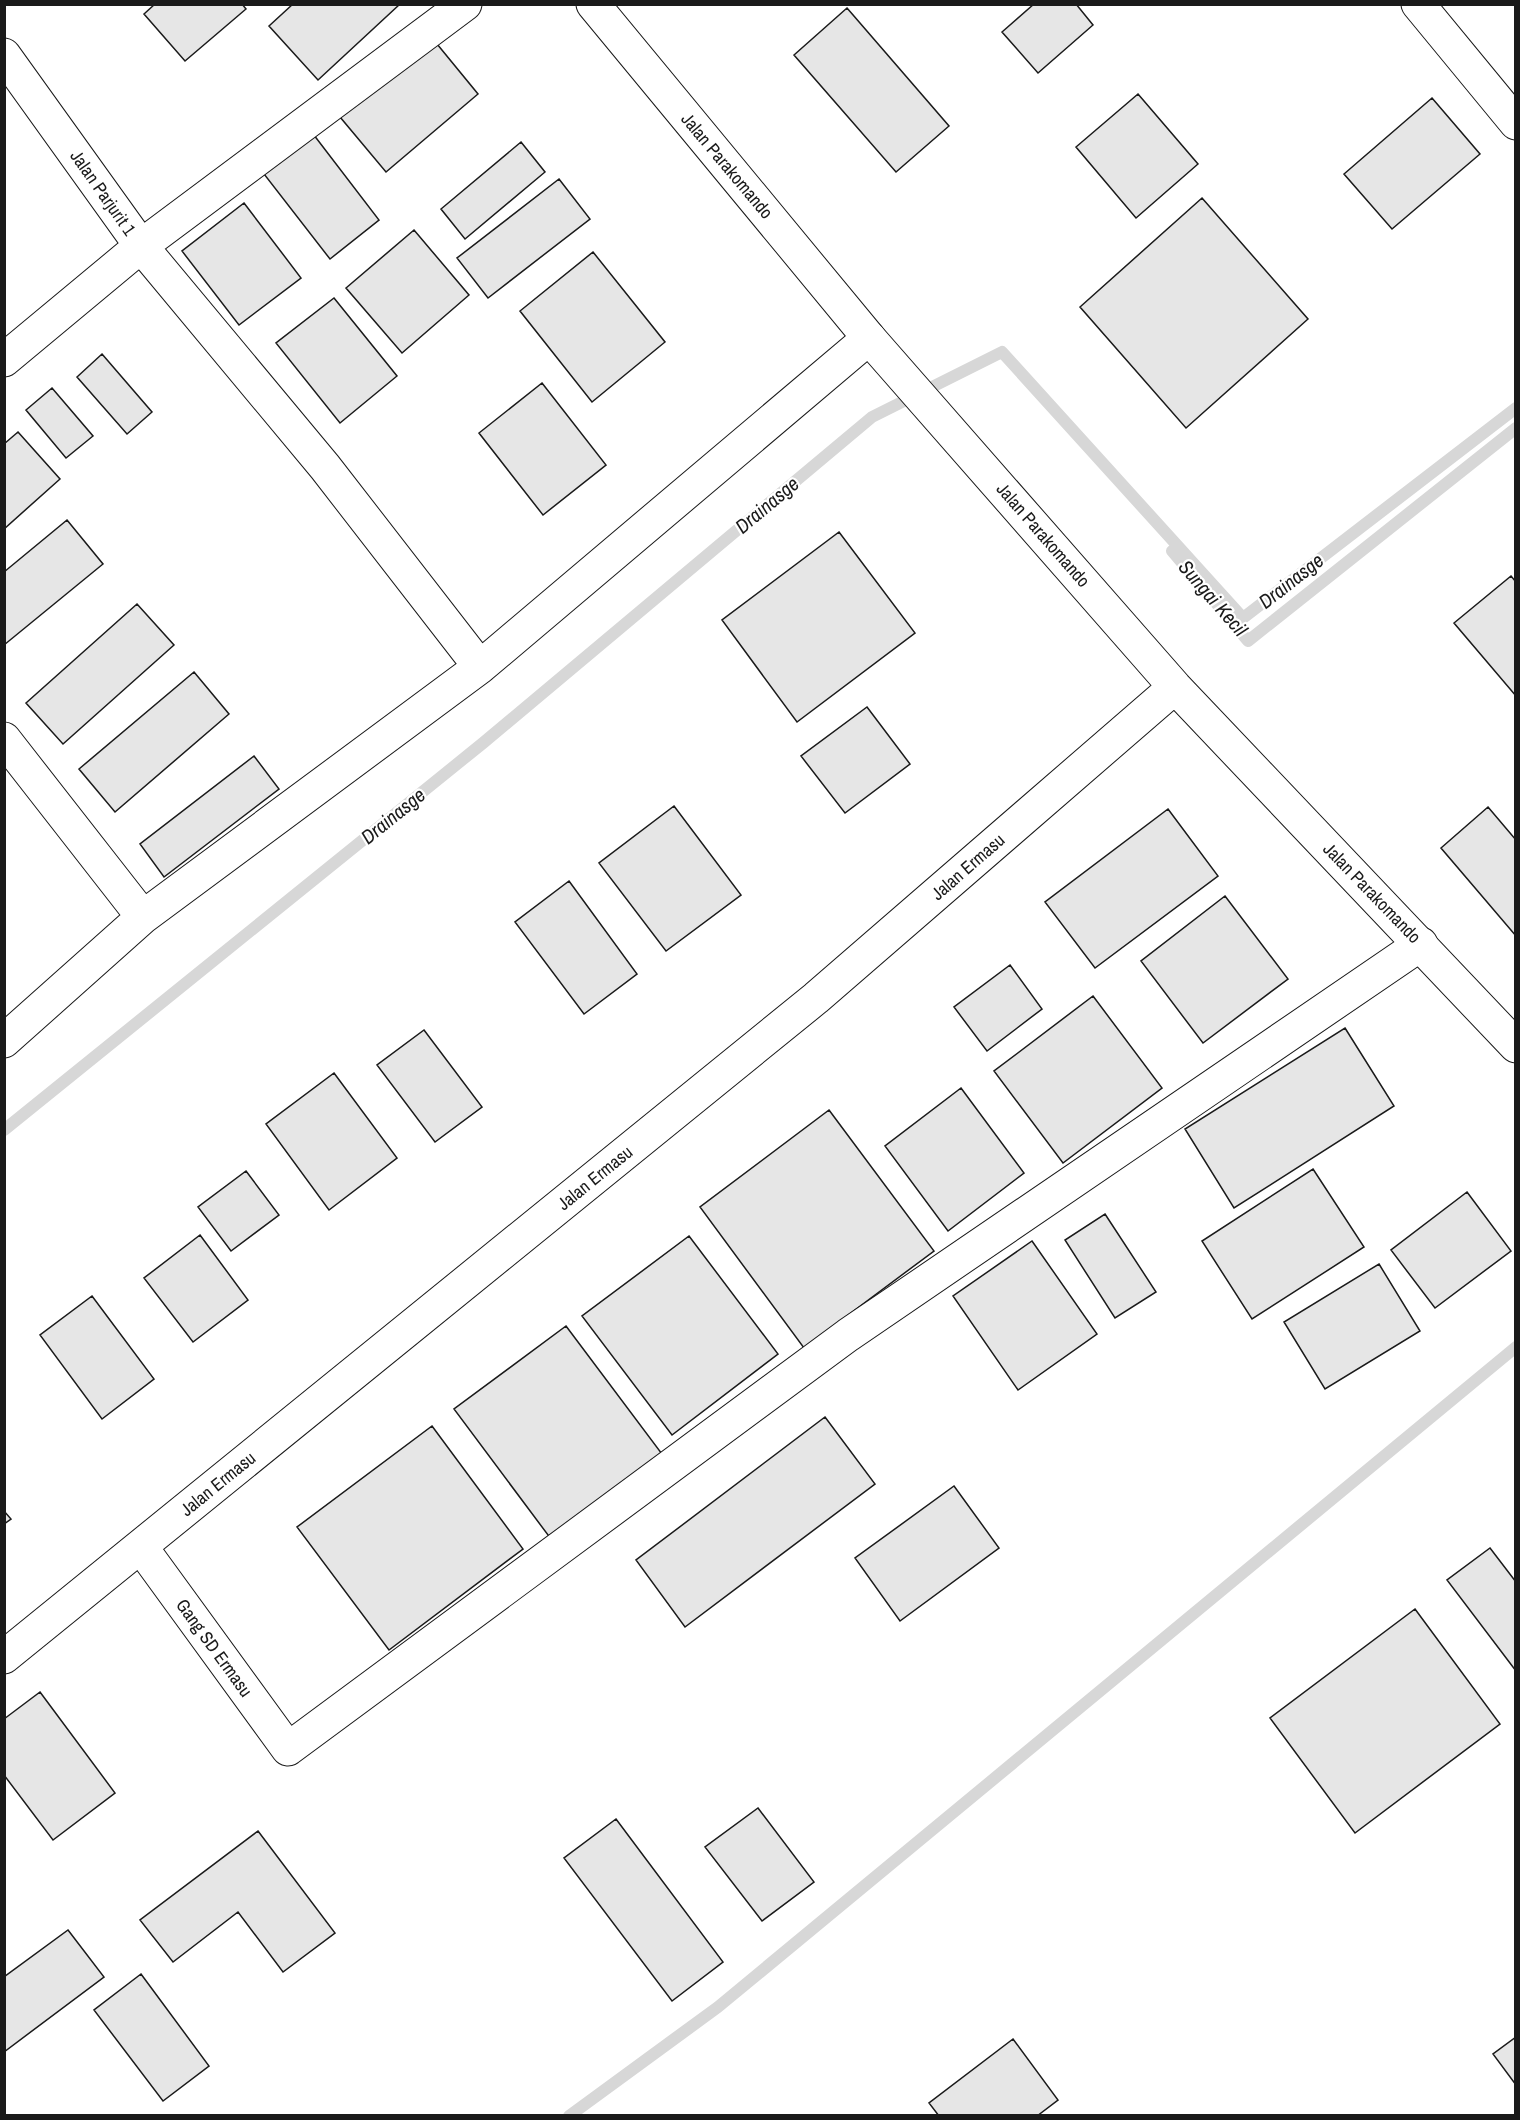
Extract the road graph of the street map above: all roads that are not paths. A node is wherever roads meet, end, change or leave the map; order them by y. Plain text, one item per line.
1 (465, 4) edge
2 (593, 4) edge
3 (1418, 4) edge
4 (4, 55) edge
5 (1515, 123) edge
6 (141, 246) junction
7 (869, 338) junction
8 (4, 360) edge
9 (480, 667) junction
10 (1175, 687) junction
11 (4, 739) edge
12 (142, 917) junction
13 (1421, 944) junction
14 (4, 1041) edge
15 (1515, 1045) edge
16 (141, 1547) junction
17 (4, 1658) edge

1 - 6 street
2 - 7 street, Jalan Parakomando
3 - 5 street
4 - 6 street, Jalan Parjurit 1
6 - 8 street, Jalan Parjurit 1
6 - 9 street
7 - 9 street
7 - 10 street, Jalan Parakomando
9 - 12 street
10 - 13 street, Jalan Parakomando
10 - 16 street, Jalan Ermasu
11 - 12 street
12 - 14 street
13 - 15 street, Jalan Parakomando
13 - 16 street, Gang SD Ermasu
16 - 17 street, Jalan Ermasu

